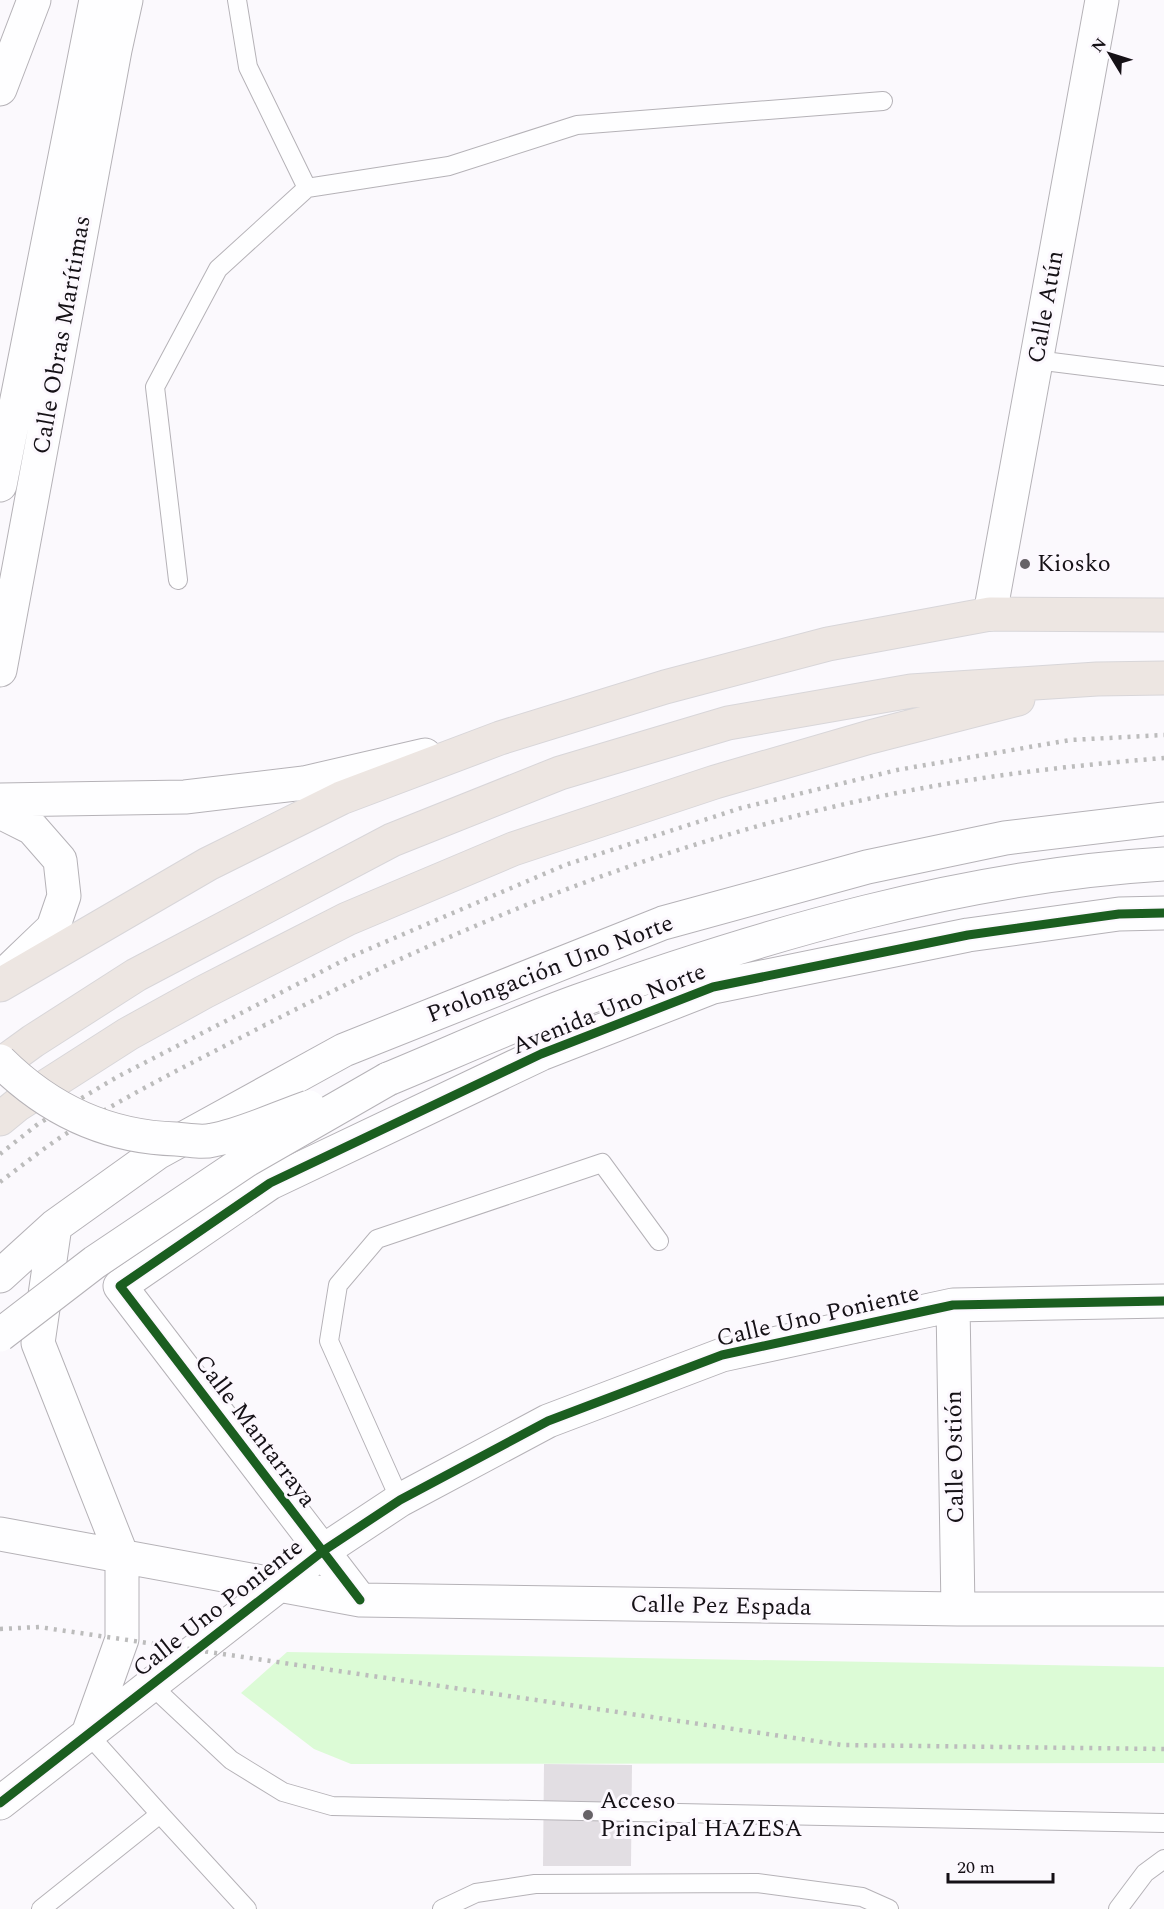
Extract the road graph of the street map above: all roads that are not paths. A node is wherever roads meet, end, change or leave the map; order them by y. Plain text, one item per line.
1 (34, 0) edge
2 (96, 0) edge
3 (126, 0) edge
4 (237, 0) edge
5 (1102, 0) edge
6 (0, 89) edge
7 (883, 101) dead end
8 (307, 188) junction
9 (1036, 360) junction
10 (1164, 376) edge
11 (0, 485) edge
12 (178, 580) dead end
13 (990, 614) junction
14 (1164, 615) edge
15 (0, 670) edge
16 (1164, 678) edge
17 (1097, 679) junction
18 (500, 738) junction
19 (0, 800) edge
20 (0, 813) edge
21 (1164, 819) edge
22 (1164, 864) edge
23 (1164, 913) edge
24 (0, 980) edge
25 (0, 985) edge
26 (0, 1063) edge
27 (388, 1078) junction
28 (0, 1119) edge
29 (55, 1226) junction
30 (659, 1241) dead end
31 (0, 1276) edge
32 (120, 1286) joint
33 (1164, 1301) edge
34 (953, 1305) junction
35 (0, 1335) edge
36 (400, 1500) junction
37 (0, 1534) edge
38 (323, 1551) junction
39 (122, 1556) junction
40 (281, 1584) junction
41 (360, 1600) junction
42 (958, 1609) junction
43 (1164, 1609) edge
44 (151, 1685) junction
45 (88, 1734) junction
46 (0, 1803) edge
47 (160, 1814) junction
48 (1164, 1823) edge
49 (1164, 1859) edge
50 (41, 1909) edge
51 (247, 1909) edge
52 (442, 1909) edge
53 (889, 1909) edge
54 (1118, 1909) edge

1 - 6 street
2 - 11 street
3 - 15 street, Calle Obras Marítimas
4 - 8 lane
5 - 9 street, Calle Atún
7 - 8 lane
8 - 12 lane
9 - 10 lane
9 - 13 street, Calle Atún
13 - 14 main road
13 - 18 main road
16 - 17 main road
17 - 26 main road
17 - 28 main road
18 - 19 street
18 - 25 main road
20 - 24 street
21 - 29 street, Prolongación Uno Norte
22 - 27 street
23 - 32 street, Avenida Uno Norte
26 - 27 street, bridge
27 - 35 street, bridge
29 - 31 street, Prolongación Uno Norte
29 - 39 street
30 - 36 lane
32 - 38 street, Calle Mantarraya
33 - 34 street, Calle Uno Poniente
34 - 36 street, Calle Uno Poniente
34 - 42 street, Calle Ostión
36 - 38 street, Calle Uno Poniente
37 - 39 street, Calle Pez Espada
38 - 40 street, Calle Uno Poniente
38 - 41 street, Calle Mantarraya
39 - 40 street, Calle Pez Espada
39 - 45 street
40 - 41 street, Calle Pez Espada
40 - 44 street, Calle Uno Poniente
41 - 42 street, Calle Pez Espada
42 - 43 street, Calle Pez Espada
44 - 45 street, Calle Uno Poniente
44 - 48 lane
45 - 46 street, Calle Uno Poniente
45 - 47 lane
47 - 50 lane
47 - 51 lane
49 - 54 lane
52 - 53 lane

